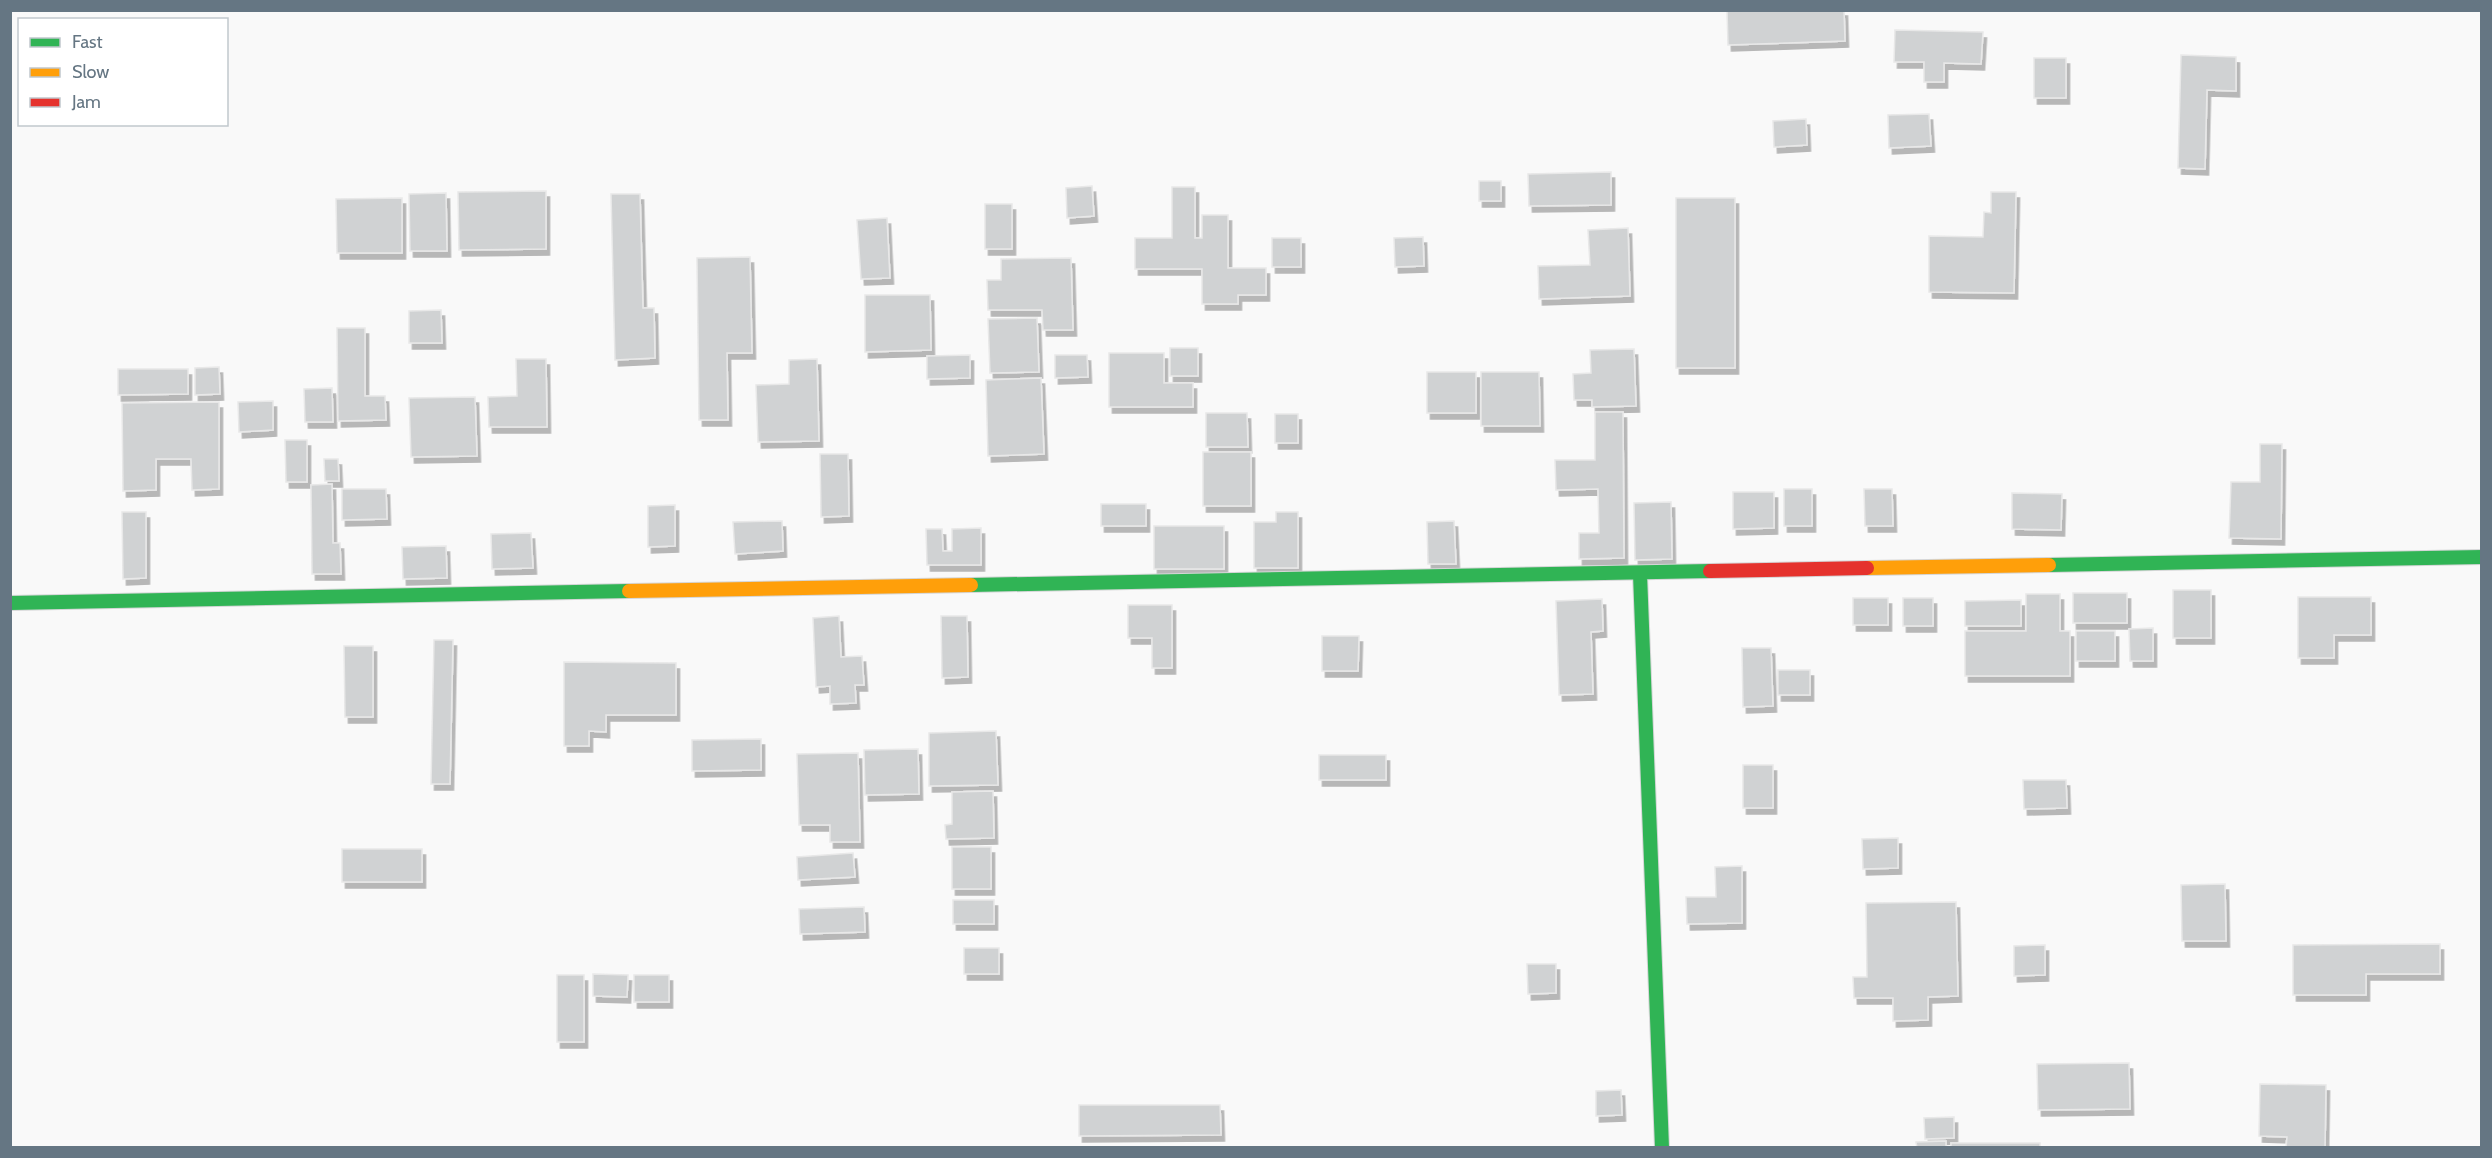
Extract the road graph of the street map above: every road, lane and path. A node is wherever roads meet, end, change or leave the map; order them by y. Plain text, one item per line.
1 (2481, 557) edge
2 (1640, 574) junction
3 (10, 603) edge
4 (1662, 1148) edge

1 - 2 street
2 - 3 street
2 - 4 street

